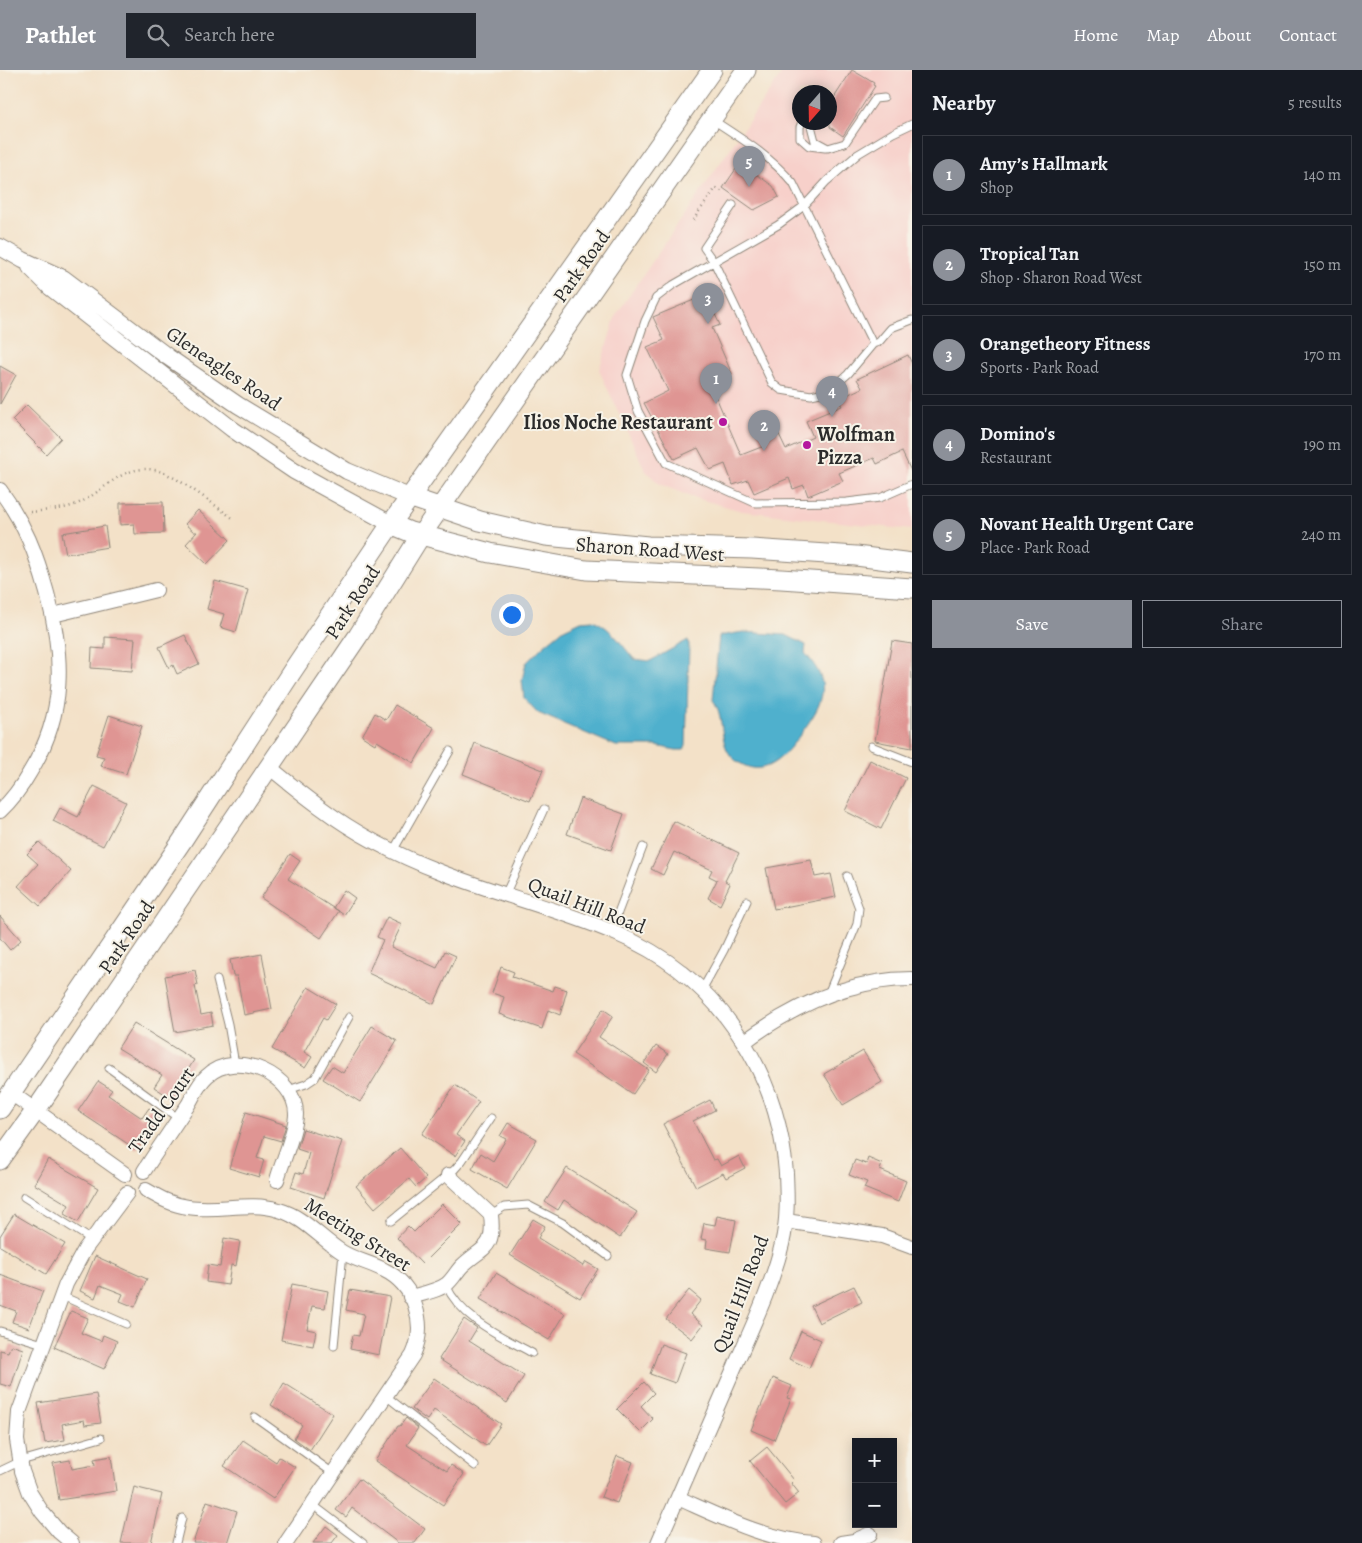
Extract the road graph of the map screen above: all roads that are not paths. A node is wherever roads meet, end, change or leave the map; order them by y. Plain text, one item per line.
1 (712, 70) edge
2 (746, 70) edge
3 (884, 98) dead end
4 (712, 119) junction
5 (912, 124) edge
6 (800, 130) edge
7 (812, 130) edge
8 (828, 148) junction
9 (733, 205) dead end
10 (804, 206) junction
11 (0, 247) edge
12 (23, 260) junction
13 (714, 262) junction
14 (912, 320) edge
15 (873, 344) junction
16 (912, 484) edge
17 (0, 490) edge
18 (409, 497) junction
19 (440, 509) junction
20 (391, 524) junction
21 (421, 535) junction
22 (912, 562) edge
23 (912, 588) edge
24 (156, 590) dead end
25 (53, 615) junction
26 (870, 746) dead end
27 (450, 751) dead end
28 (912, 762) edge
29 (268, 766) junction
30 (544, 809) dead end
31 (0, 811) edge
32 (643, 847) dead end
33 (393, 850) junction
34 (848, 876) dead end
35 (505, 895) junction
36 (747, 901) dead end
37 (611, 931) junction
38 (912, 979) edge
39 (217, 980) dead end
40 (702, 990) junction
41 (828, 994) junction
42 (349, 1016) dead end
43 (744, 1042) junction
44 (235, 1064) junction
45 (109, 1068) dead end
46 (288, 1090) junction
47 (11, 1092) junction
48 (0, 1109) edge
49 (36, 1110) junction
50 (178, 1118) junction
51 (491, 1118) dead end
52 (0, 1160) edge
53 (144, 1171) junction
54 (125, 1174) junction
55 (448, 1175) junction
56 (277, 1180) dead end
57 (146, 1190) junction
58 (127, 1193) junction
59 (24, 1197) dead end
60 (491, 1215) junction
61 (786, 1221) junction
62 (391, 1222) dead end
63 (92, 1240) junction
64 (912, 1247) edge
65 (343, 1253) junction
66 (608, 1256) dead end
67 (446, 1285) junction
68 (62, 1296) junction
69 (410, 1298) junction
70 (126, 1324) dead end
71 (0, 1330) edge
72 (43, 1344) junction
73 (334, 1346) dead end
74 (532, 1353) dead end
75 (386, 1396) junction
76 (255, 1417) dead end
77 (102, 1438) dead end
78 (20, 1461) junction
79 (476, 1466) dead end
80 (0, 1471) edge
81 (333, 1473) junction
82 (678, 1498) junction
83 (312, 1504) junction
84 (182, 1518) dead end
85 (870, 1534) dead end
86 (72, 1543) edge
87 (176, 1543) edge
88 (286, 1543) edge
89 (362, 1543) edge
90 (658, 1543) edge
91 (814, 1543) edge
92 (841, 1543) edge

1 - 18 main road, Park Road
2 - 4 main road, Park Road
3 - 8 lane
4 - 10 lane
4 - 19 main road, Park Road
5 - 10 lane
6 - 8 lane
7 - 8 lane
9 - 13 lane
10 - 13 lane
10 - 15 lane
11 - 12 street, Gleneagles Road
12 - 18 street, Gleneagles Road
12 - 20 street, Gleneagles Road
13 - 15 lane
13 - 16 lane
14 - 15 lane
17 - 25 street
18 - 19 main road, Sharon Road West
18 - 20 main road, Park Road
19 - 21 main road, Park Road
19 - 22 main road, Sharon Road West
20 - 21 main road, Sharon Road West
20 - 47 main road, Park Road
21 - 23 main road, Sharon Road West
21 - 29 main road, Park Road
24 - 25 street
25 - 31 street
26 - 28 lane
27 - 33 lane
29 - 33 street, Quail Hill Road
29 - 49 main road, Park Road
30 - 35 lane
32 - 37 lane
33 - 35 street, Quail Hill Road
34 - 41 lane
35 - 37 street, Quail Hill Road
36 - 40 lane
37 - 40 street, Quail Hill Road
38 - 41 street
39 - 44 lane
40 - 43 street, Quail Hill Road
41 - 43 street
42 - 46 lane
43 - 61 street, Quail Hill Road
44 - 46 street
44 - 50 street, Tradd Court
45 - 50 lane
46 - 56 street
47 - 48 main road, Park Road
47 - 49 street
49 - 52 main road, Park Road
49 - 54 street
50 - 53 street, Tradd Court
51 - 55 lane
53 - 54 street
53 - 57 street
54 - 58 street
55 - 60 street
55 - 62 lane
57 - 58 street
57 - 65 street, Meeting Street
58 - 63 street
59 - 63 lane
60 - 66 lane
60 - 67 street
61 - 64 street
61 - 82 street, Quail Hill Road
63 - 68 street
65 - 69 street, Meeting Street
65 - 73 lane
67 - 69 street
67 - 74 lane
68 - 70 lane
68 - 72 street
69 - 75 street, Meeting Street
71 - 72 lane
72 - 78 street
75 - 79 lane
75 - 81 street, Meeting Street
76 - 81 lane
77 - 78 lane
78 - 80 lane
78 - 86 street
81 - 83 street, Meeting Street
82 - 90 street, Quail Hill Road
82 - 91 street
83 - 88 street, Meeting Street
83 - 89 lane
84 - 87 lane
85 - 92 street

